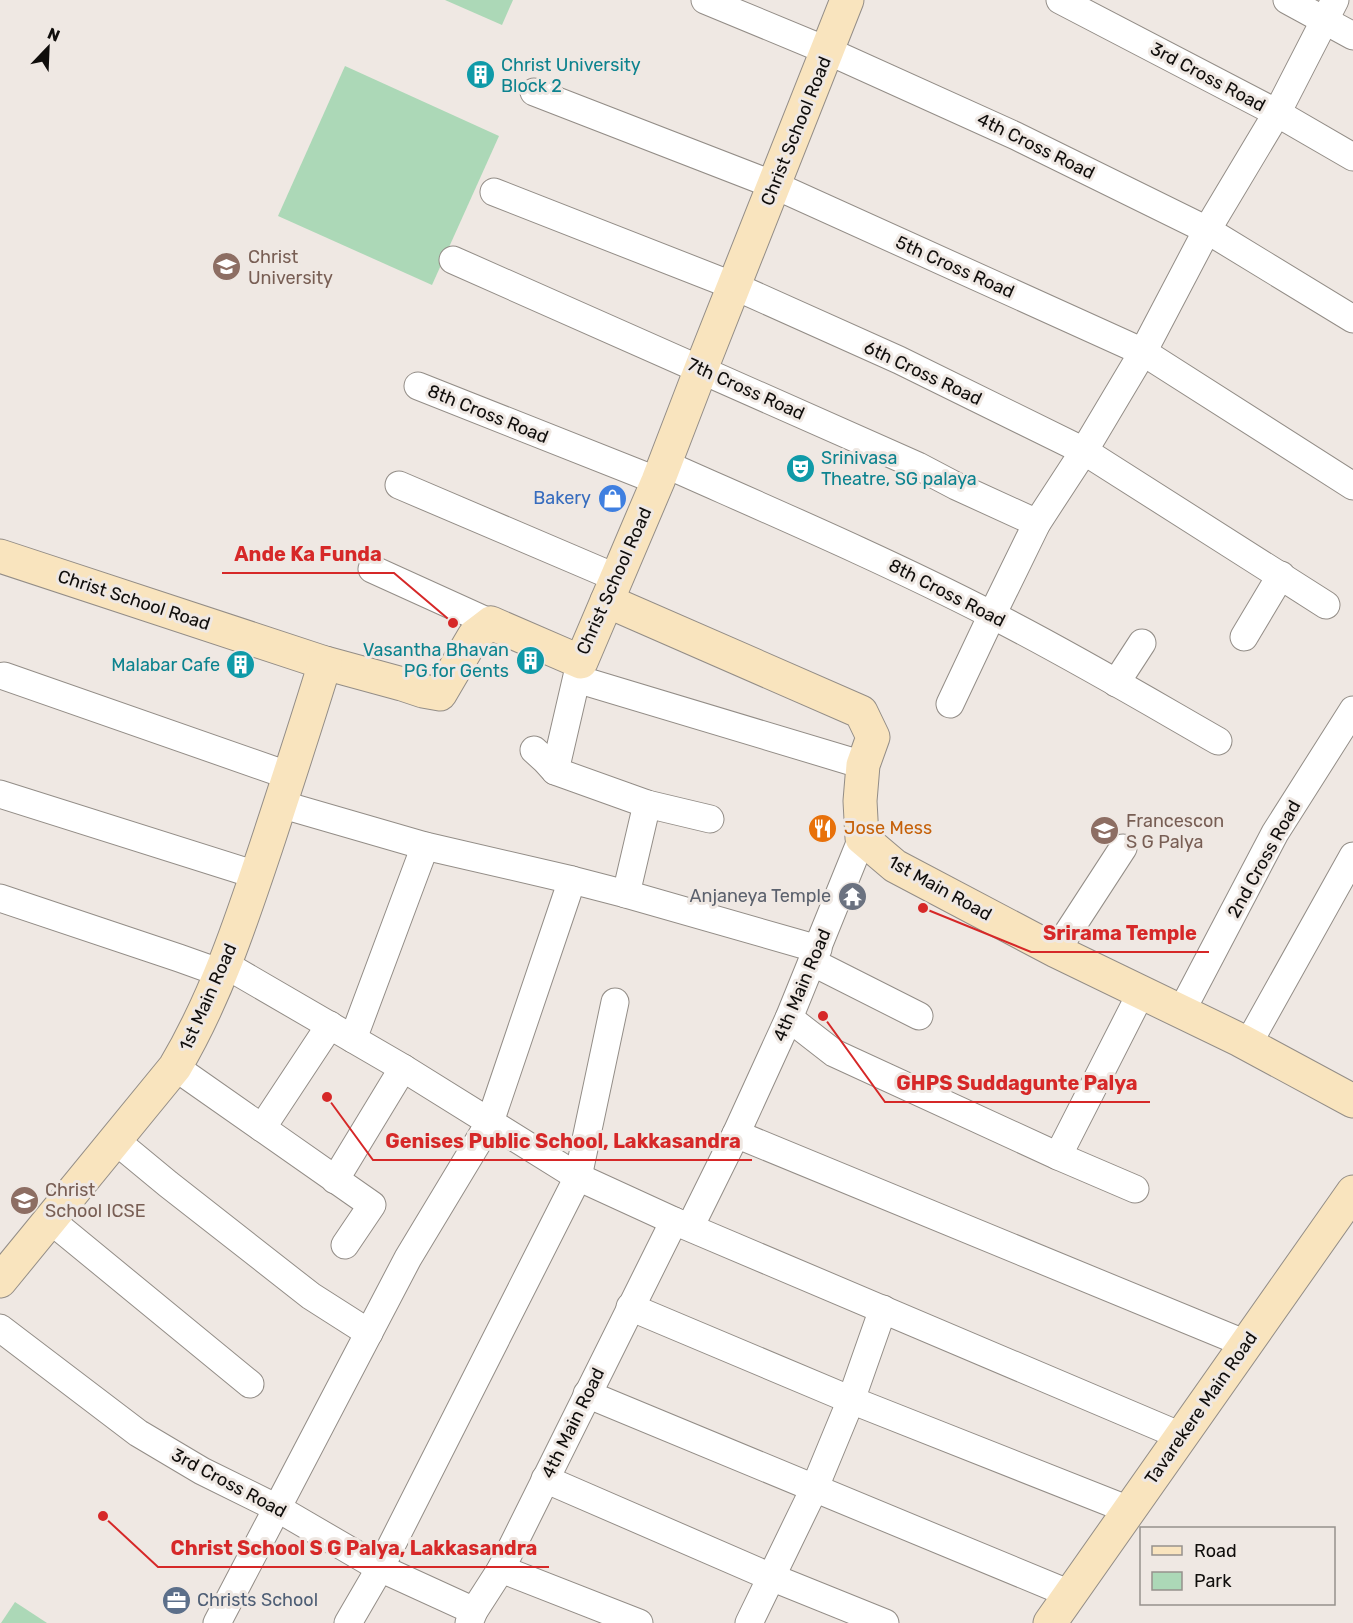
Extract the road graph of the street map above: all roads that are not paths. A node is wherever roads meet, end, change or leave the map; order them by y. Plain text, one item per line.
1 (705, 0) edge
2 (847, 0) edge
3 (1060, 0) edge
4 (1287, 0) edge
5 (1330, 10) edge
6 (1353, 36) edge
7 (828, 51) junction
8 (534, 93) dead end
9 (1277, 113) junction
10 (1353, 157) edge
11 (774, 185) junction
12 (494, 192) dead end
13 (1207, 230) junction
14 (453, 260) dead end
15 (734, 286) junction
16 (1353, 319) edge
17 (1143, 352) junction
18 (701, 369) junction
19 (418, 386) dead end
20 (1084, 450) junction
21 (662, 473) junction
22 (399, 485) dead end
23 (1353, 486) edge
24 (1037, 523) junction
25 (0, 556) edge
26 (372, 569) dead end
27 (1281, 575) junction
28 (612, 590) junction
29 (1326, 605) dead end
30 (992, 615) junction
31 (491, 623) junction
32 (1244, 638) dead end
33 (1142, 643) dead end
34 (325, 663) junction
35 (579, 671) junction
36 (4, 676) dead end
37 (1116, 683) junction
38 (950, 704) dead end
39 (1353, 710) edge
40 (1218, 741) dead end
41 (534, 750) dead end
42 (863, 765) junction
43 (555, 771) junction
44 (285, 790) junction
45 (0, 794) edge
46 (647, 804) junction
47 (710, 819) dead end
48 (862, 838) junction
49 (424, 846) junction
50 (1123, 848) dead end
51 (1353, 856) edge
52 (256, 875) junction
53 (572, 880) junction
54 (626, 894) junction
55 (0, 898) edge
56 (1056, 951) junction
57 (815, 956) junction
58 (223, 969) junction
59 (1141, 993) junction
60 (615, 1002) dead end
61 (1181, 1012) junction
62 (919, 1016) dead end
63 (789, 1018) junction
64 (330, 1025) junction
65 (353, 1039) junction
66 (1248, 1044) junction
67 (175, 1067) junction
68 (403, 1068) junction
69 (1353, 1101) edge
70 (490, 1122) junction
71 (262, 1128) junction
72 (736, 1134) junction
73 (116, 1141) junction
74 (1058, 1156) junction
75 (578, 1177) junction
76 (336, 1180) junction
77 (1135, 1189) dead end
78 (1353, 1192) edge
79 (50, 1219) junction
80 (682, 1224) junction
81 (345, 1245) dead end
82 (0, 1281) edge
83 (630, 1307) junction
84 (883, 1309) junction
85 (0, 1328) edge
86 (369, 1333) junction
87 (1246, 1344) junction
88 (250, 1384) dead end
89 (587, 1394) junction
90 (851, 1400) junction
91 (1181, 1436) junction
92 (545, 1479) junction
93 (815, 1487) junction
94 (278, 1508) junction
95 (1129, 1510) junction
96 (380, 1568) junction
97 (501, 1569) junction
98 (771, 1577) junction
99 (1070, 1594) junction
100 (472, 1617) edge
101 (217, 1623) edge
102 (348, 1623) edge
103 (639, 1623) edge
104 (749, 1623) edge
105 (885, 1623) edge
106 (1050, 1623) edge

1 - 7 street, 4th Cross Road
2 - 7 street, Christ School Road
3 - 9 street, 3rd Cross Road
4 - 5 street
5 - 6 street
5 - 9 street
7 - 11 street, Christ School Road
7 - 13 street, 4th Cross Road
8 - 11 street, 5th Cross Road
9 - 10 street, 3rd Cross Road
9 - 13 street
11 - 15 street, Christ School Road
11 - 17 street, 5th Cross Road
12 - 15 street, 6th Cross Road
13 - 16 street, 4th Cross Road
13 - 17 street
14 - 18 street, 7th Cross Road
15 - 18 street, Christ School Road
15 - 20 street, 6th Cross Road
17 - 20 street
17 - 23 street, 5th Cross Road
18 - 21 street, Christ School Road
18 - 24 street, 7th Cross Road
19 - 21 street, 8th Cross Road
20 - 24 street
20 - 27 street, 6th Cross Road
21 - 28 street, Christ School Road
21 - 30 street, 8th Cross Road
22 - 28 street
24 - 30 street
25 - 34 street, Christ School Road
26 - 31 street
27 - 29 street, 6th Cross Road
27 - 32 street
28 - 35 street, Christ School Road
28 - 42 street
30 - 37 street, 8th Cross Road
30 - 38 street
31 - 34 street, Christ School Road
31 - 35 street, Christ School Road
33 - 37 street
34 - 44 street, 1st Main Road
35 - 42 street
35 - 43 street
36 - 44 street
37 - 40 street, 8th Cross Road
39 - 61 street, 2nd Cross Road
41 - 43 street
42 - 48 street
43 - 46 street
44 - 49 street
44 - 52 street, 1st Main Road
45 - 52 street
46 - 47 street
46 - 54 street
48 - 56 street, 1st Main Road
48 - 57 street, 4th Main Road
49 - 53 street
49 - 65 street
50 - 56 street
51 - 66 street
52 - 58 street, 1st Main Road
53 - 54 street
53 - 70 street
54 - 57 street
55 - 58 street
56 - 59 street, 1st Main Road
57 - 62 street
57 - 63 street, 4th Main Road
58 - 64 street
58 - 67 street, 1st Main Road
59 - 61 street, 1st Main Road
59 - 74 street
60 - 75 street
61 - 66 street, 1st Main Road
63 - 72 street, 4th Main Road
63 - 74 street
64 - 65 street
64 - 71 street
65 - 68 street
66 - 69 street, 1st Main Road
67 - 71 street
67 - 73 street, 1st Main Road
68 - 70 street
68 - 76 street
70 - 75 street
70 - 86 street
71 - 76 street
72 - 80 street, 4th Main Road
72 - 87 street
73 - 79 street, 1st Main Road
73 - 86 street
74 - 77 street
75 - 80 street
75 - 96 street
76 - 81 street
78 - 87 street, Tavarekere Main Road
79 - 82 street, 1st Main Road
79 - 88 street
80 - 83 street, 4th Main Road
80 - 84 street
83 - 89 street, 4th Main Road
83 - 90 street
84 - 90 street
84 - 91 street
85 - 94 street, 3rd Cross Road
86 - 94 street
87 - 91 street, Tavarekere Main Road
89 - 92 street, 4th Main Road
89 - 93 street
90 - 93 street
90 - 95 street
91 - 95 street, Tavarekere Main Road
92 - 97 street, 4th Main Road
92 - 98 street
93 - 98 street
93 - 99 street
94 - 96 street, 3rd Cross Road
94 - 101 street
95 - 99 street, Tavarekere Main Road
96 - 100 street, 3rd Cross Road
96 - 102 street
97 - 100 street, 4th Main Road
97 - 103 street
98 - 104 street
98 - 105 street
99 - 106 street, Tavarekere Main Road

